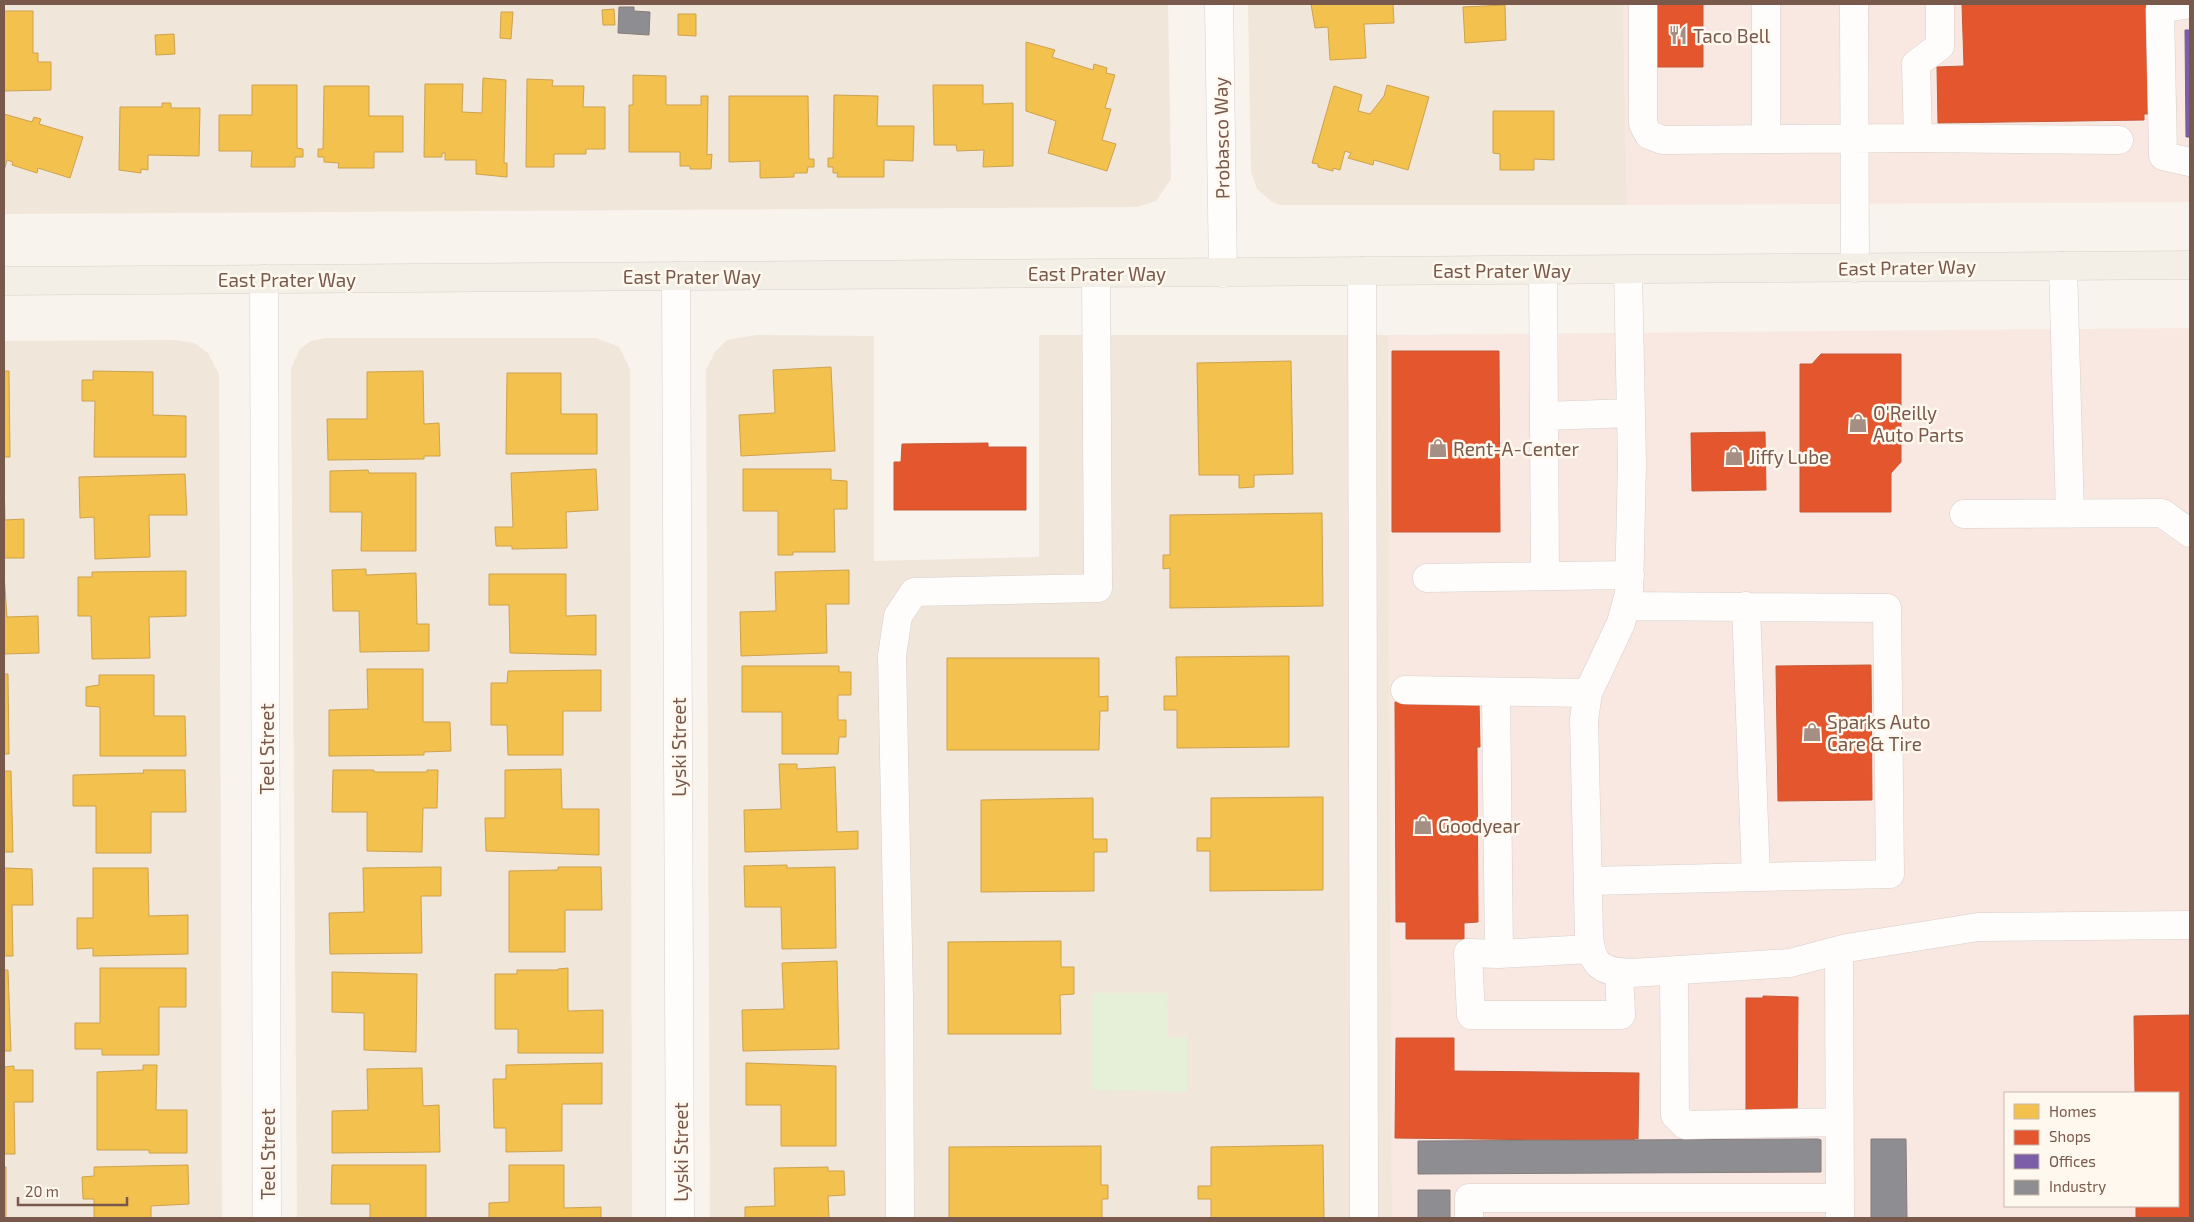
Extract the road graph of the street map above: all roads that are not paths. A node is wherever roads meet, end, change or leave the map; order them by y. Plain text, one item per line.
1 (1218, 4) edge
2 (1643, 4) edge
3 (1766, 4) edge
4 (1854, 4) edge
5 (1940, 4) edge
6 (2190, 4) edge
7 (1918, 138) junction
8 (1766, 139) junction
9 (1855, 139) junction
10 (2119, 140) dead end
11 (2190, 162) edge
12 (2190, 265) edge
13 (2063, 266) junction
14 (1855, 268) junction
15 (1543, 270) junction
16 (1628, 270) junction
17 (1362, 271) junction
18 (1223, 272) junction
19 (1096, 274) junction
20 (676, 276) junction
21 (264, 279) junction
22 (4, 281) edge
23 (1631, 413) junction
24 (1544, 416) junction
25 (1964, 514) dead end
26 (2070, 514) junction
27 (2190, 533) edge
28 (1630, 575) junction
29 (1545, 576) junction
30 (1427, 578) dead end
31 (1626, 606) junction
32 (1746, 606) junction
33 (1404, 690) dead end
34 (1496, 692) junction
35 (1588, 693) junction
36 (1756, 877) junction
37 (1589, 881) junction
38 (2190, 925) edge
39 (1590, 949) junction
40 (1839, 950) junction
41 (1499, 954) junction
42 (1674, 971) junction
43 (1619, 973) junction
44 (1839, 1122) junction
45 (1590, 1208) edge
46 (1701, 1208) edge
47 (1840, 1208) edge
48 (268, 1218) edge
49 (680, 1218) edge
50 (900, 1218) edge
51 (1364, 1218) edge
52 (1469, 1218) edge

1 - 18 street, Probasco Way
2 - 8 street
3 - 8 street
4 - 9 street
5 - 7 street
6 - 11 street
7 - 9 street
7 - 10 street
8 - 9 street
9 - 14 street
12 - 13 main road, East Prater Way
13 - 14 main road, East Prater Way
13 - 26 street
14 - 16 main road, East Prater Way
15 - 16 main road, East Prater Way
15 - 17 main road, East Prater Way
15 - 24 street
16 - 23 street
17 - 18 main road, East Prater Way
17 - 51 street
18 - 19 main road, East Prater Way
19 - 20 main road, East Prater Way
19 - 50 street
20 - 21 main road, East Prater Way
20 - 49 street, Lyski Street
21 - 22 main road, East Prater Way
21 - 48 street, Teel Street
23 - 24 street
23 - 28 street
24 - 29 street
25 - 26 street
26 - 27 street
28 - 29 street
28 - 31 street
29 - 30 street
31 - 32 street
31 - 35 street
32 - 36 street
32 - 36 street
33 - 34 street
34 - 35 street
34 - 41 street
35 - 37 street
36 - 37 street
37 - 39 street
38 - 40 street
39 - 41 street
39 - 43 street
40 - 42 street
40 - 44 street
41 - 43 street
42 - 43 street
42 - 44 street
44 - 47 street
45 - 46 street
45 - 52 street
46 - 47 street

